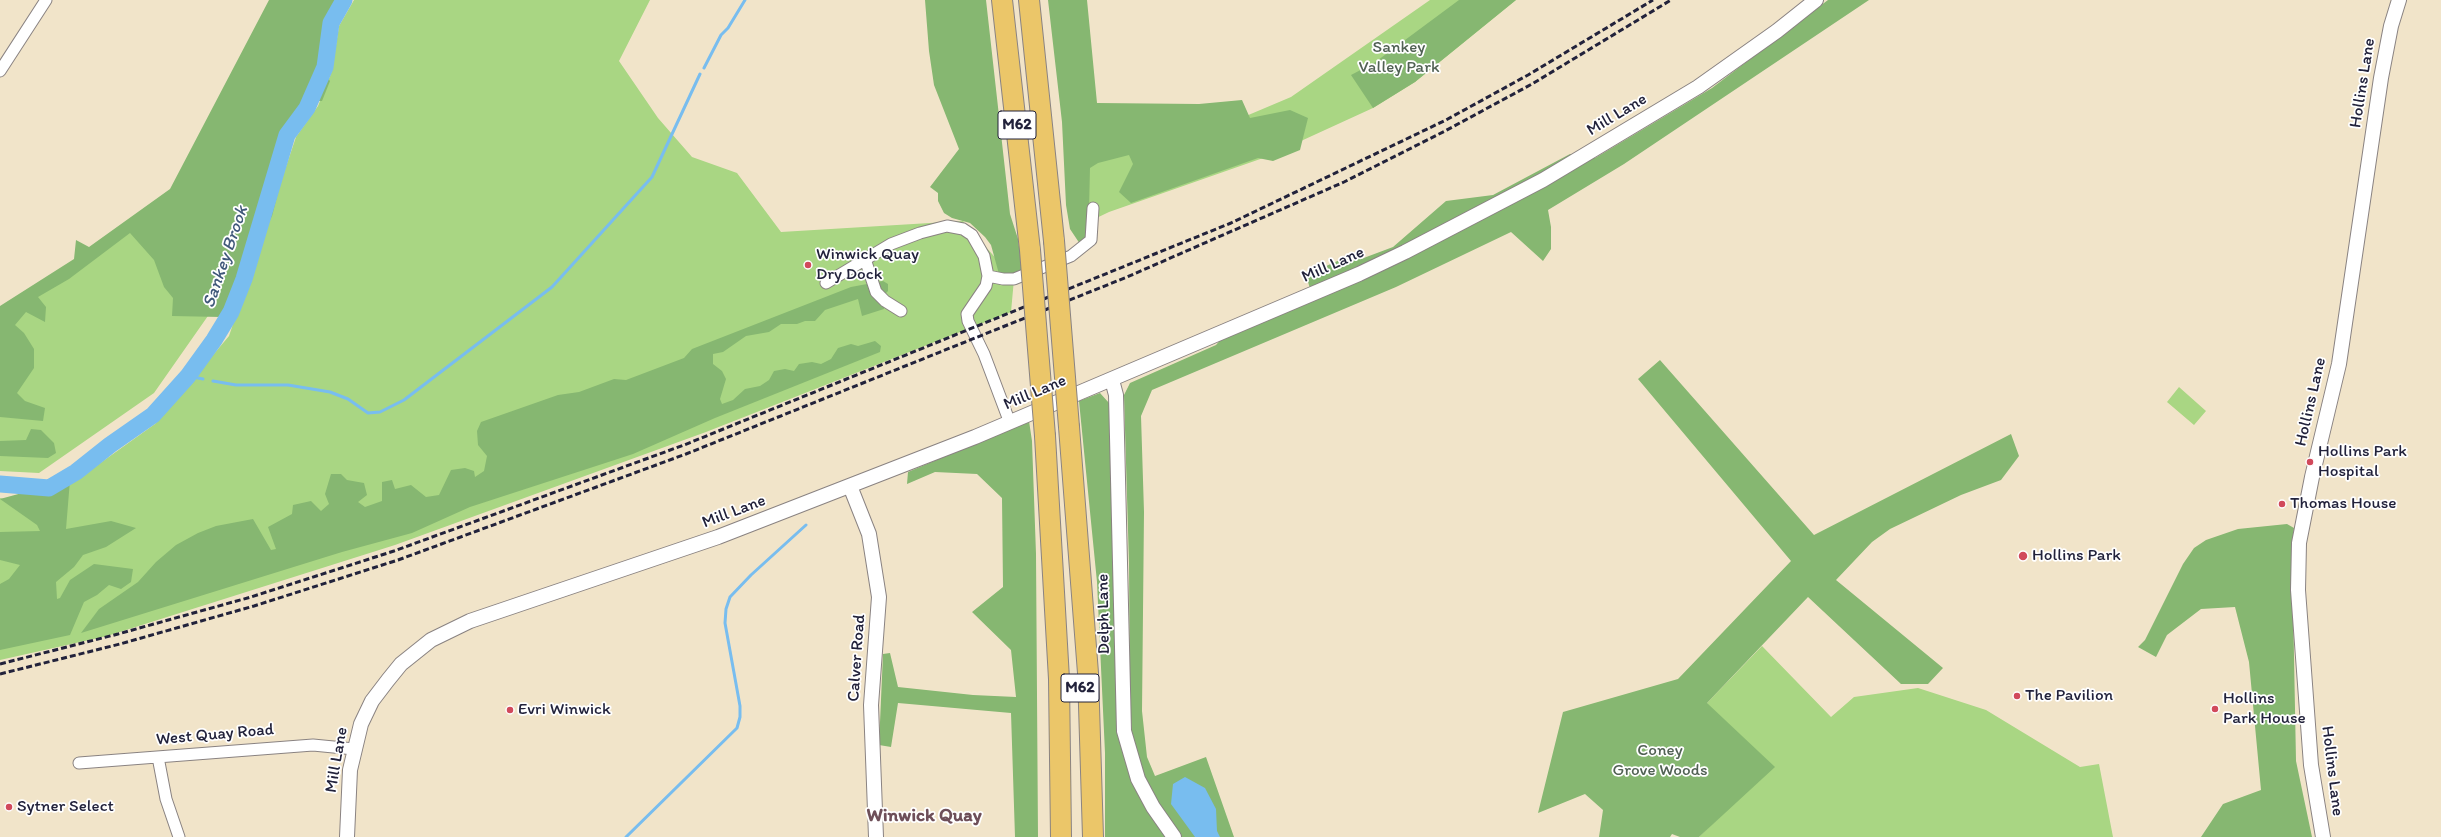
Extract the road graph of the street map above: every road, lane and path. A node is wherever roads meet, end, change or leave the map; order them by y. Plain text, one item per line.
1 (46, 0) edge
2 (1002, 0) edge
3 (1029, 0) edge
4 (1816, 0) edge
5 (2399, 0) edge
6 (0, 71) edge
7 (1093, 208) dead end
8 (865, 259) junction
9 (988, 276) junction
10 (826, 283) dead end
11 (901, 311) dead end
12 (1112, 380) junction
13 (1010, 423) junction
14 (850, 486) junction
15 (1076, 538) junction
16 (1050, 545) junction
17 (354, 749) junction
18 (158, 757) junction
19 (79, 763) dead end
20 (179, 837) edge
21 (347, 837) edge
22 (876, 837) edge
23 (1048, 837) edge
24 (1061, 837) edge
25 (1082, 837) edge
26 (1093, 837) edge
27 (1174, 837) edge
28 (2323, 837) edge

1 - 6 street
2 - 16 highway, M62, bridge
3 - 15 highway, M62, bridge
4 - 12 street, Mill Lane
5 - 28 street, Hollins Lane
7 - 9 street
8 - 9 street
8 - 10 street
8 - 11 street
9 - 13 street
12 - 13 street, Mill Lane
12 - 27 street, Delph Lane
13 - 14 street, Mill Lane
14 - 17 street, Mill Lane
14 - 22 street, Calver Road
15 - 25 highway, M62
15 - 26 highway
16 - 23 highway
16 - 24 highway, M62
17 - 18 street, West Quay Road
17 - 21 street, Mill Lane
18 - 19 street, West Quay Road
18 - 20 street

